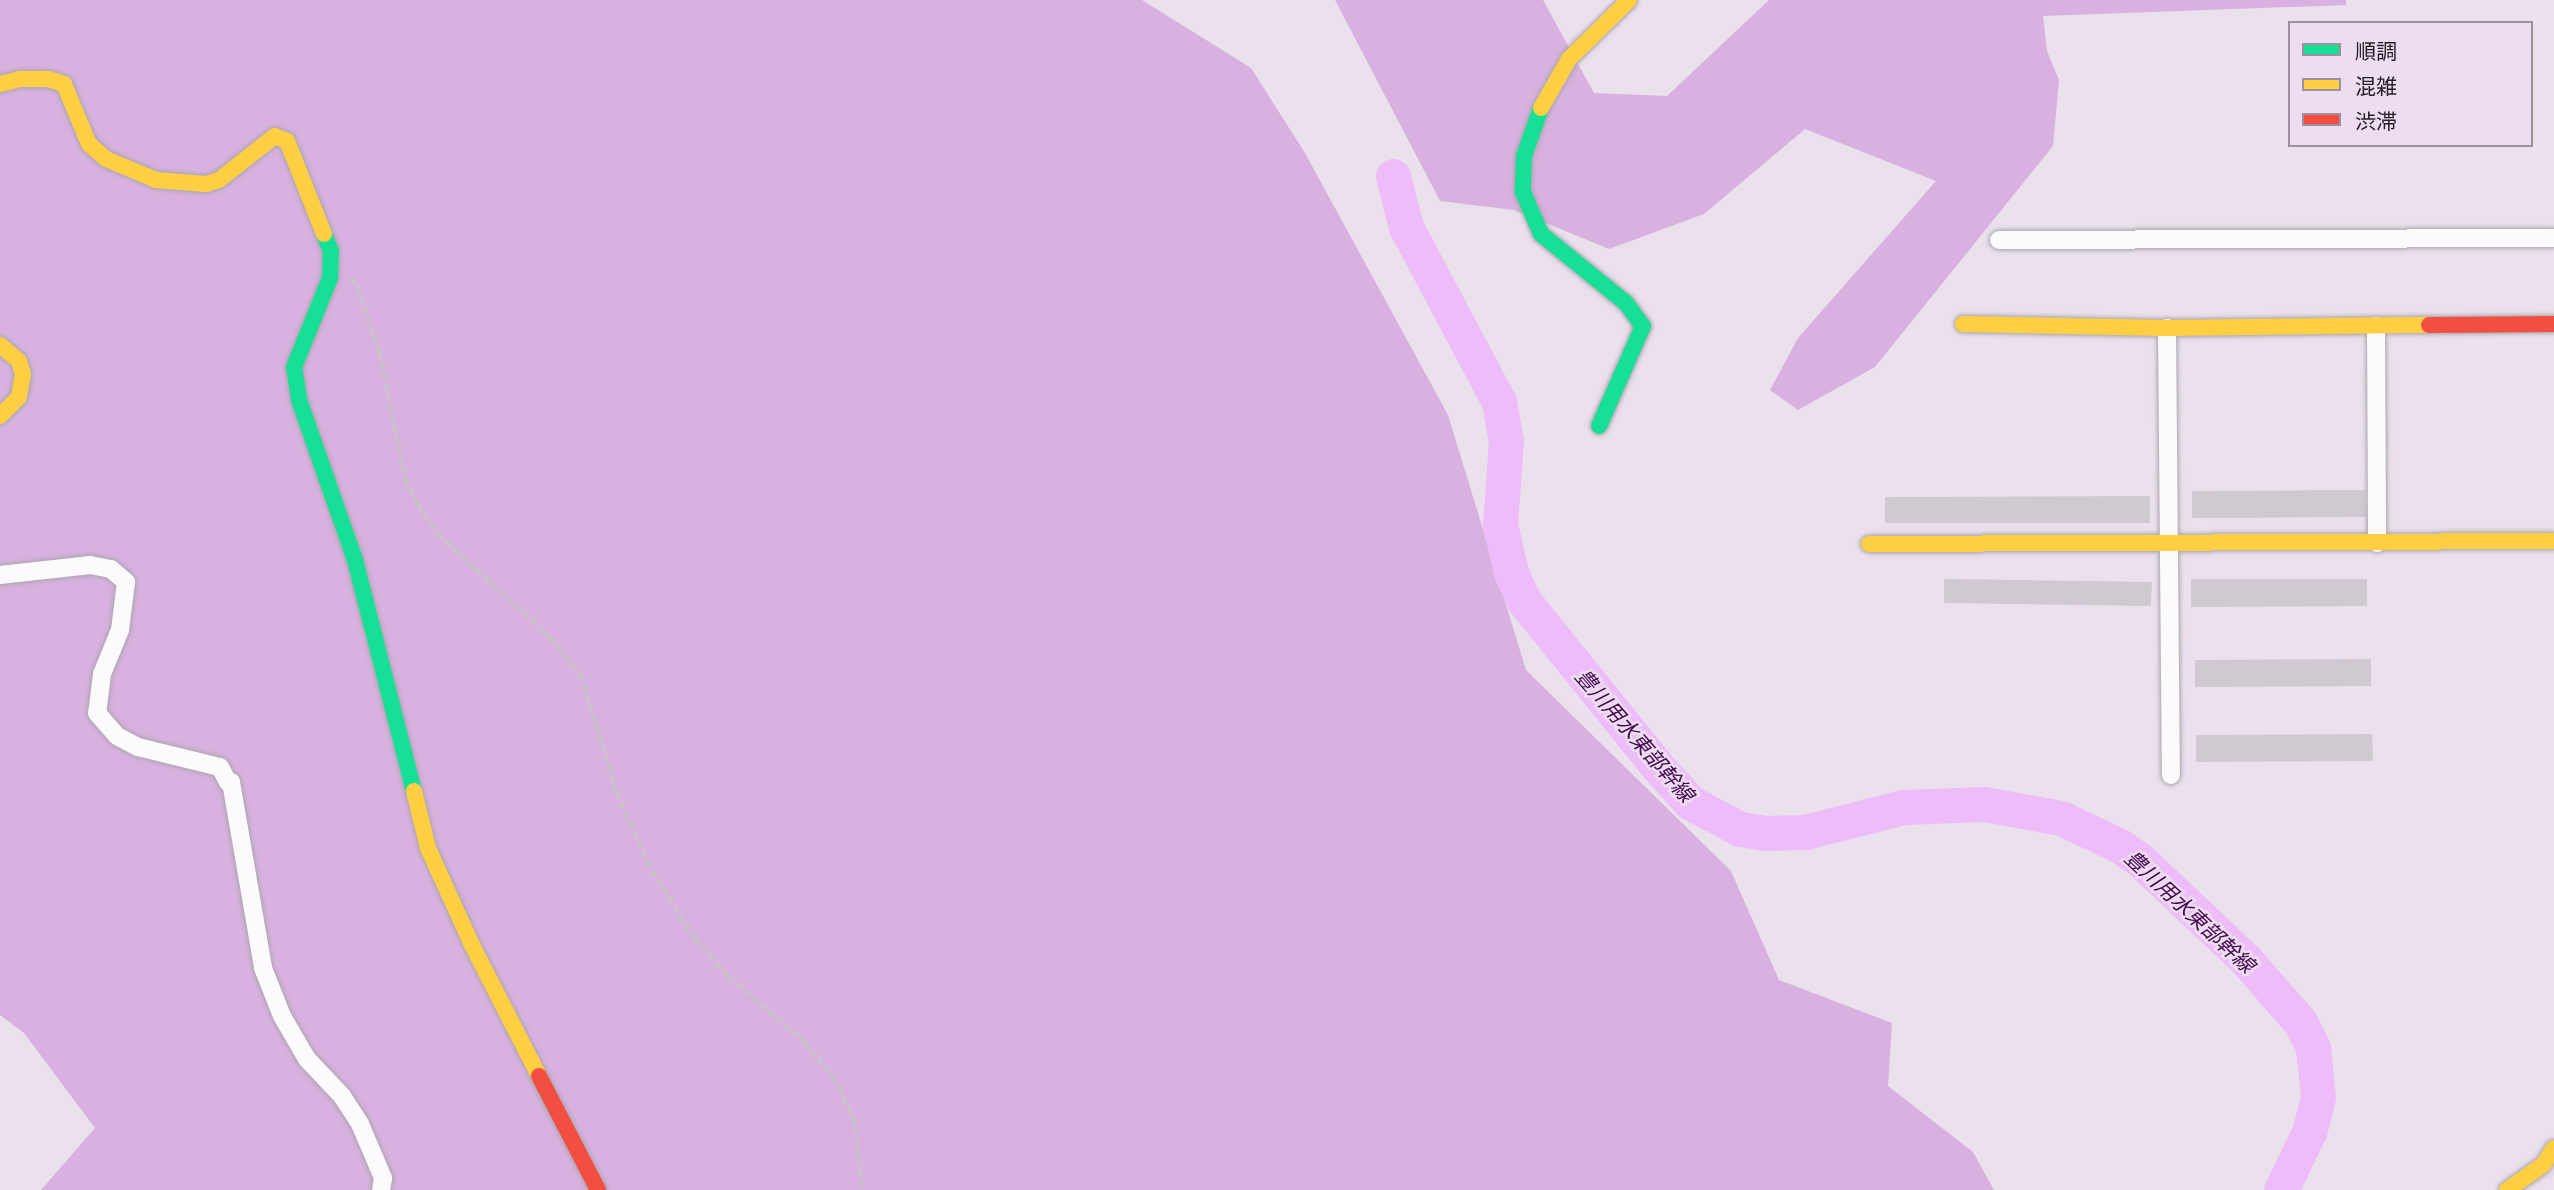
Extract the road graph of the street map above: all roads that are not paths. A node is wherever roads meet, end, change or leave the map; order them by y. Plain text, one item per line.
1 (1629, 0) edge
2 (0, 84) edge
3 (2554, 238) edge
4 (1999, 240) dead end
5 (1963, 324) dead end
6 (2554, 324) edge
7 (2376, 326) junction
8 (2166, 328) junction
9 (0, 345) edge
10 (0, 416) edge
11 (1599, 426) dead end
12 (2169, 541) junction
13 (2554, 541) edge
14 (1869, 544) dead end
15 (2377, 544) junction
16 (0, 575) edge
17 (2172, 775) dead end
18 (2554, 1149) edge
19 (381, 1190) edge
20 (598, 1190) edge
21 (2507, 1190) edge

1 - 11 street
2 - 20 street
3 - 4 street
5 - 8 street
6 - 7 street
7 - 8 street
7 - 15 street
8 - 12 street
9 - 10 street
12 - 14 street
12 - 15 street
12 - 17 street
13 - 15 street
16 - 19 street
18 - 21 street

